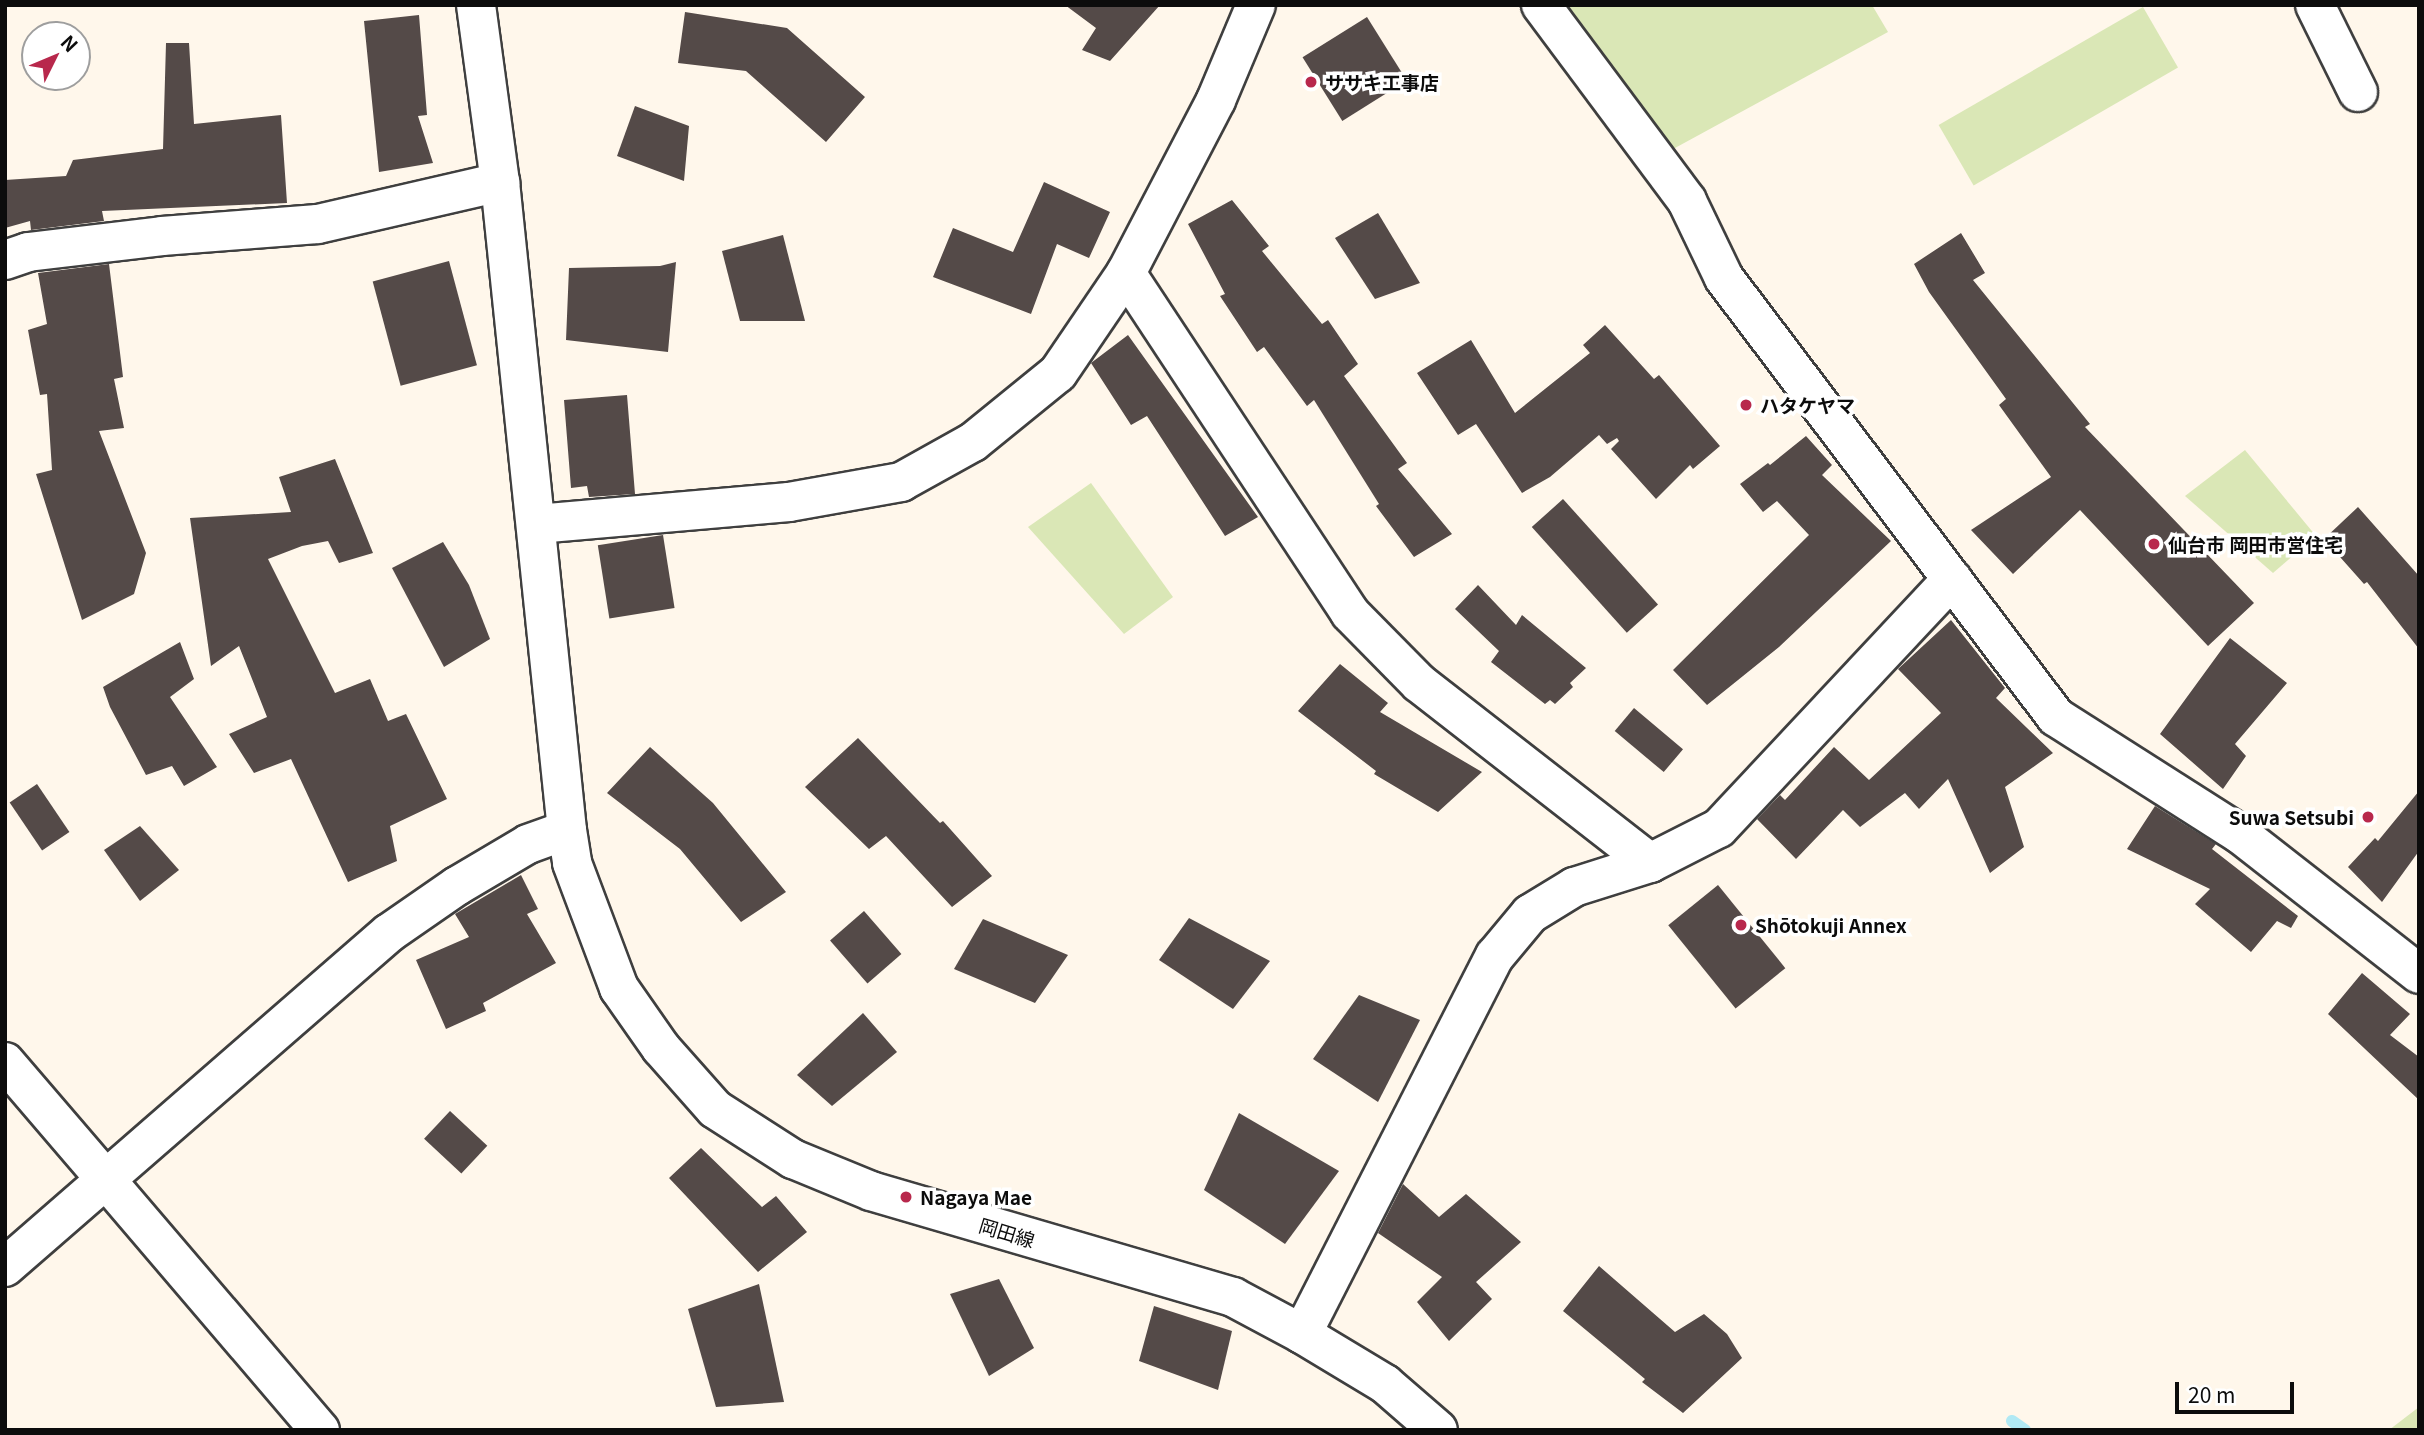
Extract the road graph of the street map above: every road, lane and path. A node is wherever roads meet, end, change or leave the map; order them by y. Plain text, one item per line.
1 (475, 5) edge
2 (1256, 5) edge
3 (1541, 5) edge
4 (2315, 5) edge
5 (2358, 92) dead end
6 (500, 182) junction
7 (5, 260) edge
8 (1126, 272) junction
9 (537, 524) junction
10 (1952, 579) junction
11 (569, 846) junction
12 (1650, 863) junction
13 (2419, 974) edge
14 (5, 1062) edge
15 (107, 1181) junction
16 (5, 1267) edge
17 (1302, 1334) junction
18 (320, 1430) edge
19 (1438, 1430) edge

1 - 6 street, 岡田線
2 - 8 street
3 - 10 street
4 - 5 street
6 - 7 street
6 - 9 street, 岡田線
8 - 9 street
8 - 12 street
9 - 11 street, 岡田線
10 - 12 street
10 - 13 street
11 - 15 street
11 - 17 street, 岡田線
12 - 17 street
14 - 15 street
15 - 16 street
15 - 18 street
17 - 19 street, 岡田線

